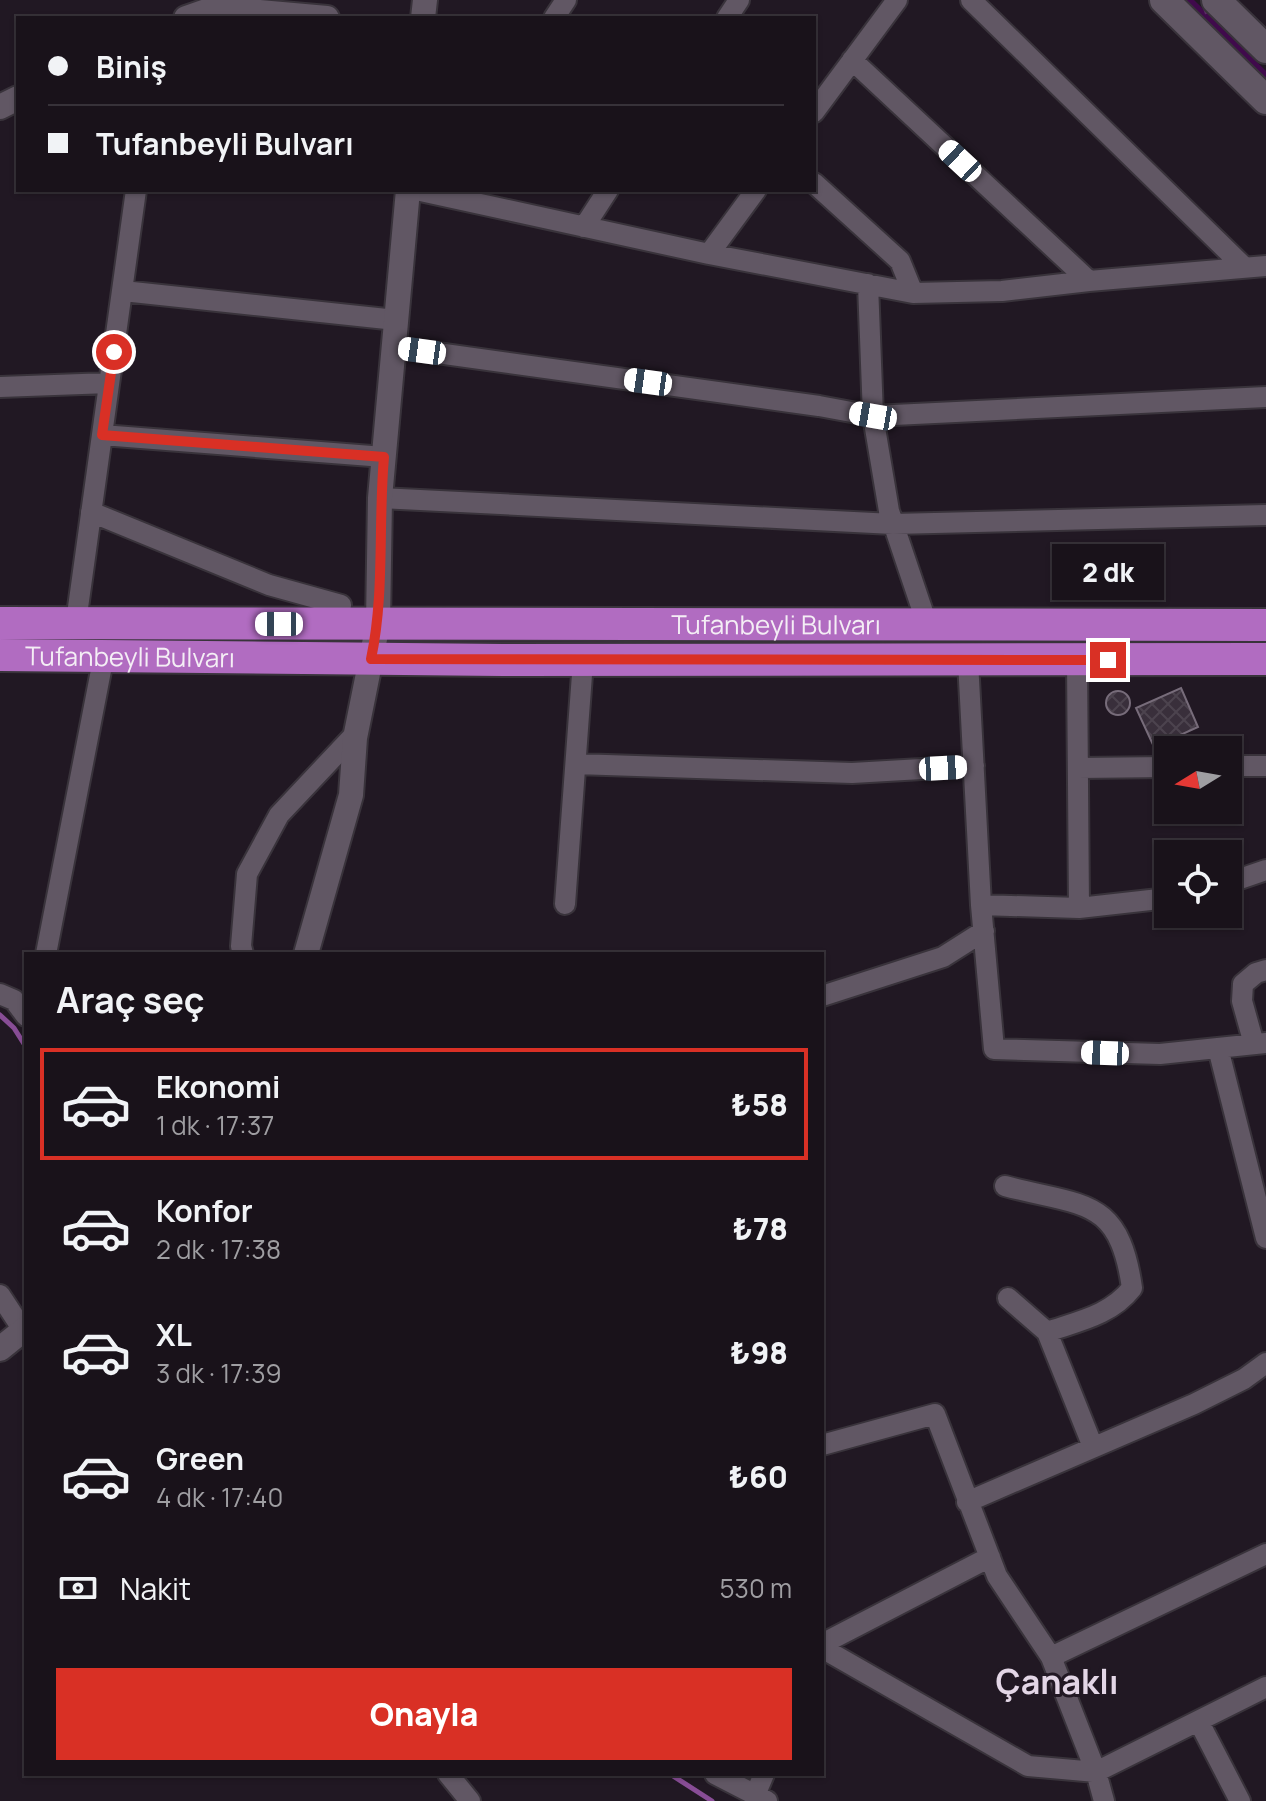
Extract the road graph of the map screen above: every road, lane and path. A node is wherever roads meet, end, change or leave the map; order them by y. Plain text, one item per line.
1 (897, 0) edge
2 (971, 0) edge
3 (1164, 0) edge
4 (1216, 0) edge
5 (192, 16) edge
6 (305, 16) edge
7 (1266, 49) edge
8 (852, 60) junction
9 (1266, 100) edge
10 (816, 109) edge
11 (816, 185) edge
12 (136, 192) edge
13 (408, 192) edge
14 (425, 192) edge
15 (607, 192) edge
16 (755, 192) edge
17 (584, 227) junction
18 (709, 254) junction
19 (1266, 266) edge
20 (1244, 267) junction
21 (1089, 281) junction
22 (868, 284) junction
23 (123, 291) junction
24 (913, 293) junction
25 (396, 320) junction
26 (394, 347) junction
27 (109, 383) junction
28 (0, 387) edge
29 (1266, 397) edge
30 (873, 416) junction
31 (102, 435) junction
32 (384, 457) junction
33 (380, 498) junction
34 (91, 512) junction
35 (1266, 515) edge
36 (893, 524) junction
37 (76, 622) junction
38 (0, 623) edge
39 (337, 624) junction
40 (378, 624) junction
41 (927, 624) junction
42 (1266, 625) edge
43 (0, 655) edge
44 (104, 655) junction
45 (371, 659) junction
46 (1266, 659) edge
47 (1077, 660) junction
48 (583, 661) junction
49 (968, 661) junction
50 (357, 732) junction
51 (576, 764) junction
52 (974, 766) junction
53 (1242, 766) edge
54 (1266, 766) edge
55 (1154, 767) edge
56 (1078, 768) junction
57 (1266, 870) edge
58 (1242, 878) edge
59 (1154, 900) edge
60 (565, 904) dead end
61 (981, 905) junction
62 (1079, 908) junction
63 (984, 931) junction
64 (46, 952) edge
65 (242, 952) edge
66 (307, 952) edge
67 (1266, 970) edge
68 (0, 994) edge
69 (824, 995) edge
70 (24, 1013) edge
71 (1260, 1044) edge
72 (1218, 1048) junction
73 (1005, 1186) dead end
74 (1266, 1238) edge
75 (0, 1295) edge
76 (1008, 1298) dead end
77 (24, 1329) edge
78 (1047, 1332) junction
79 (0, 1349) edge
80 (1266, 1363) edge
81 (824, 1444) edge
82 (1093, 1447) junction
83 (967, 1502) junction
84 (990, 1557) junction
85 (1264, 1560) edge
86 (824, 1645) edge
87 (824, 1647) edge
88 (1051, 1657) junction
89 (1266, 1687) edge
90 (1199, 1722) junction
91 (1096, 1772) junction
92 (450, 1776) edge
93 (721, 1776) edge
94 (763, 1789) edge
95 (470, 1801) edge
96 (1104, 1801) edge
97 (1240, 1801) edge

1 - 8 street
2 - 20 street
3 - 9 main road
4 - 7 main road
5 - 6 street
8 - 10 street
8 - 21 street
11 - 24 street
12 - 23 street
13 - 25 street
14 - 17 street
15 - 17 street
16 - 18 street
17 - 18 street
18 - 22 street
19 - 20 street
20 - 21 street
21 - 24 street
22 - 24 street
22 - 30 street
23 - 25 street
23 - 27 street
25 - 26 street
26 - 30 street
26 - 32 street
27 - 28 street
27 - 31 street
29 - 30 street
30 - 36 street
31 - 32 street
31 - 34 street
32 - 33 street
33 - 36 street
33 - 40 street
34 - 37 street
34 - 39 street
35 - 36 street
36 - 41 street
37 - 38 highway, Tufanbeyli Bulvarı
37 - 39 highway, Tufanbeyli Bulvarı
39 - 40 highway, Tufanbeyli Bulvarı
40 - 41 highway, Tufanbeyli Bulvarı
40 - 45 street
41 - 42 highway, Tufanbeyli Bulvarı
43 - 44 highway, Tufanbeyli Bulvarı
44 - 45 highway, Tufanbeyli Bulvarı
44 - 64 street
45 - 48 highway, Tufanbeyli Bulvarı
45 - 50 street
46 - 47 highway, Tufanbeyli Bulvarı
47 - 49 highway, Tufanbeyli Bulvarı
47 - 56 street
48 - 49 highway, Tufanbeyli Bulvarı
48 - 51 street
49 - 52 street
50 - 65 street
50 - 66 street
51 - 52 street
51 - 60 street
52 - 61 street
53 - 54 street
55 - 56 street
56 - 62 street
57 - 58 street
59 - 62 street
61 - 62 street
61 - 63 street
63 - 69 street
63 - 72 street
67 - 71 street
68 - 70 street
71 - 72 street
72 - 74 street
73 - 78 street
75 - 77 street
76 - 78 street
77 - 79 street
78 - 82 street
80 - 82 street
81 - 83 street
82 - 83 street
83 - 84 street
84 - 86 street
84 - 88 street
85 - 88 street
87 - 91 street
88 - 91 street
89 - 90 street
90 - 91 street
90 - 97 street
91 - 96 street
92 - 95 street
93 - 94 street

